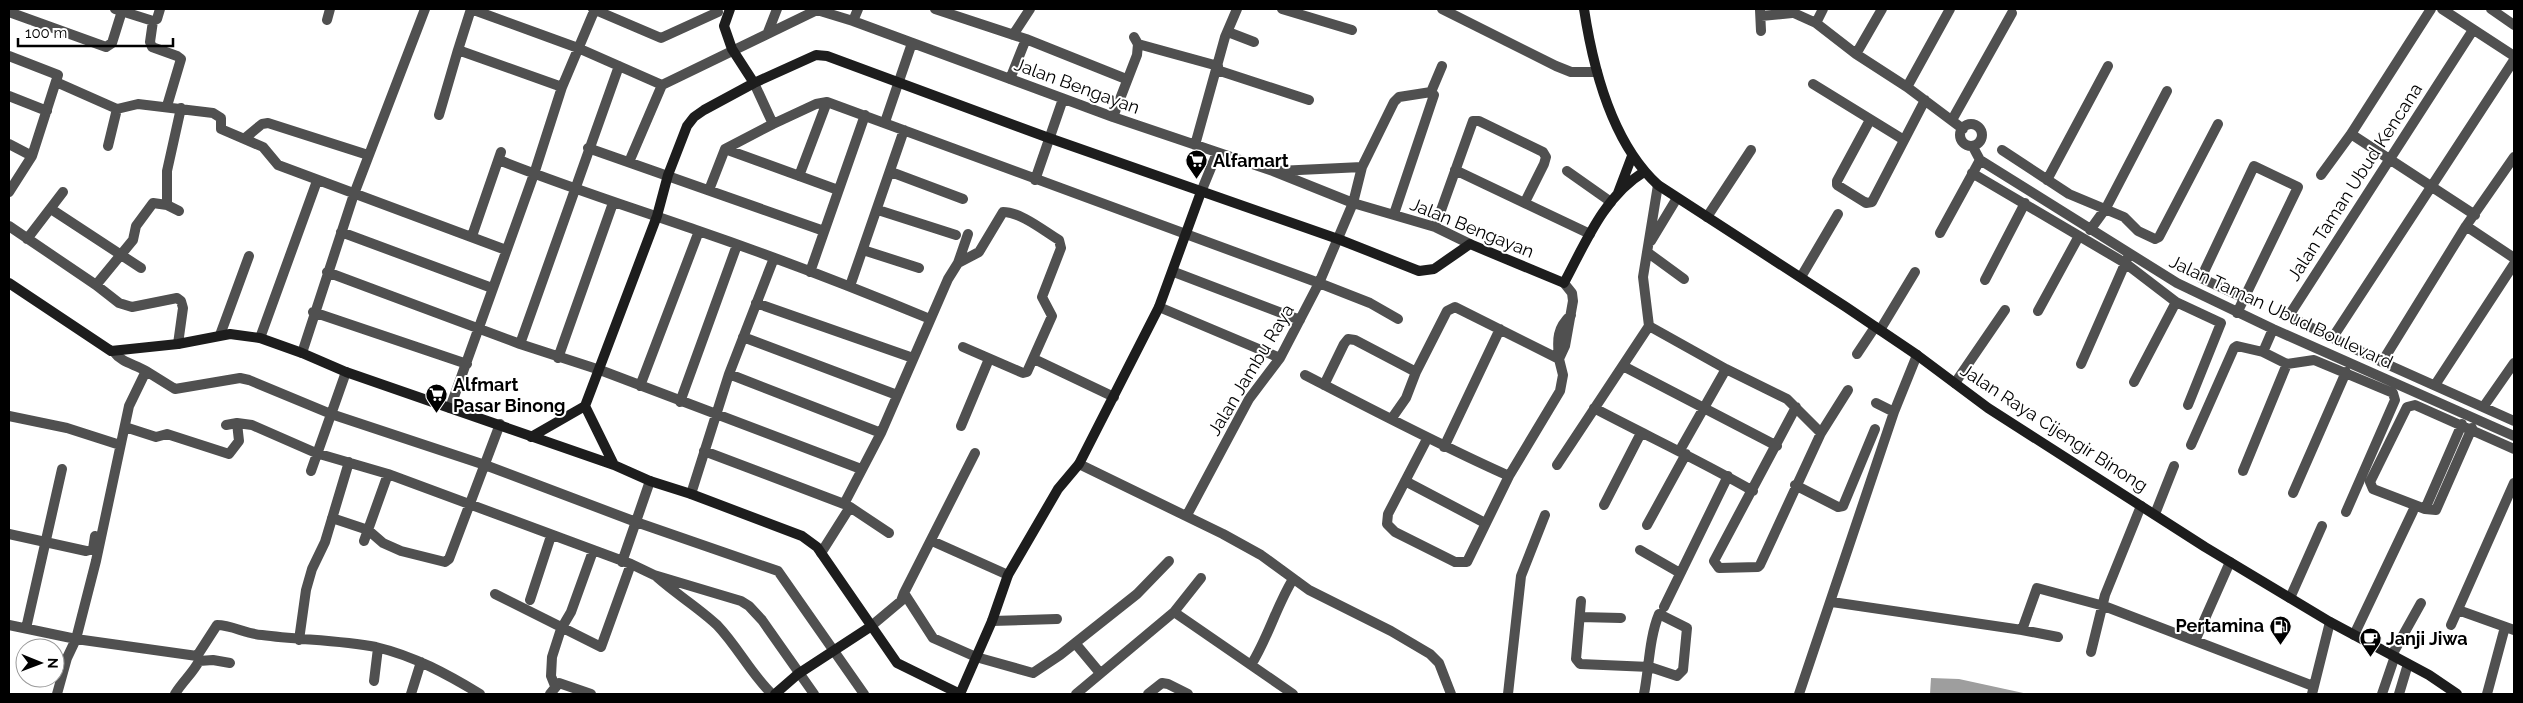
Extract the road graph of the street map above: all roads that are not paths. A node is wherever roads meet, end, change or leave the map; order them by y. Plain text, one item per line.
1 (160, 9) edge
2 (330, 9) edge
3 (425, 9) edge
4 (471, 9) edge
5 (594, 9) edge
6 (730, 9) edge
7 (777, 9) edge
8 (817, 9) edge
9 (858, 9) edge
10 (935, 9) edge
11 (1030, 9) edge
12 (1237, 9) edge
13 (1282, 9) edge
14 (1442, 9) edge
15 (1584, 9) edge
16 (1823, 9) edge
17 (1882, 9) edge
18 (1950, 9) edge
19 (2431, 9) edge
20 (2442, 9) edge
21 (2491, 9) edge
22 (119, 10) edge
23 (717, 11) edge
24 (1789, 11) edge
25 (9, 12) edge
26 (1760, 12) edge
27 (957, 13) edge
28 (2012, 13) dead end
29 (327, 20) dead end
30 (853, 20) junction
31 (153, 21) junction
32 (1816, 23) junction
33 (2514, 24) edge
34 (724, 26) junction
35 (1352, 30) dead end
36 (2473, 30) junction
37 (1761, 31) dead end
38 (768, 32) junction
39 (1228, 32) junction
40 (1013, 35) junction
41 (1026, 39) junction
42 (912, 42) junction
43 (1254, 42) dead end
44 (578, 48) junction
45 (732, 49) junction
46 (458, 50) junction
47 (1856, 54) junction
48 (9, 56) edge
49 (2514, 58) edge
50 (619, 66) junction
51 (1442, 66) dead end
52 (2108, 66) dead end
53 (1218, 68) junction
54 (1597, 72) junction
55 (1010, 79) junction
56 (1126, 79) junction
57 (56, 82) junction
58 (900, 82) junction
59 (754, 83) junction
60 (1813, 84) dead end
61 (662, 85) junction
62 (562, 87) junction
63 (1907, 87) junction
64 (2167, 91) dead end
65 (1431, 92) junction
66 (9, 96) edge
67 (1063, 99) junction
68 (1309, 100) dead end
69 (1925, 100) junction
70 (827, 102) junction
71 (167, 106) junction
72 (181, 108) junction
73 (117, 109) junction
74 (47, 111) junction
75 (439, 115) dead end
76 (865, 115) junction
77 (1113, 117) junction
78 (1870, 120) junction
79 (1952, 120) junction
80 (885, 122) junction
81 (773, 124) junction
82 (2218, 124) dead end
83 (1962, 129) junction
84 (904, 130) junction
85 (2351, 134) junction
86 (245, 138) junction
87 (1049, 138) junction
88 (1904, 140) junction
89 (9, 144) edge
90 (1195, 145) junction
91 (108, 146) dead end
92 (1972, 147) junction
93 (588, 148) junction
94 (725, 149) junction
95 (1751, 150) dead end
96 (2002, 150) dead end
97 (1217, 153) junction
98 (368, 155) junction
99 (32, 156) junction
100 (1632, 156) junction
101 (2514, 157) edge
102 (2389, 158) junction
103 (1980, 160) junction
104 (629, 162) junction
105 (1362, 168) junction
106 (1455, 170) junction
107 (1273, 171) junction
108 (1567, 171) dead end
109 (891, 172) junction
110 (1644, 172) junction
111 (1972, 173) junction
112 (534, 174) junction
113 (2321, 174) dead end
114 (668, 175) junction
115 (800, 176) junction
116 (317, 180) junction
117 (1035, 180) junction
118 (2047, 180) junction
119 (1658, 185) junction
120 (2430, 187) junction
121 (574, 188) junction
122 (709, 190) junction
123 (838, 190) junction
124 (9, 192) edge
125 (63, 192) dead end
126 (1201, 192) junction
127 (1618, 193) junction
128 (354, 194) junction
129 (1677, 198) junction
130 (963, 199) dead end
131 (1353, 202) junction
132 (1525, 202) junction
133 (1611, 202) junction
134 (613, 203) junction
135 (2025, 203) junction
136 (167, 205) junction
137 (2106, 208) junction
138 (51, 209) junction
139 (878, 210) junction
140 (179, 211) dead end
141 (1394, 214) junction
142 (1838, 214) dead end
143 (2474, 215) junction
144 (656, 216) junction
145 (1707, 217) junction
146 (9, 226) edge
147 (2466, 226) junction
148 (1435, 227) junction
149 (2090, 230) junction
150 (699, 231) junction
151 (824, 231) junction
152 (341, 232) junction
153 (1940, 233) dead end
154 (968, 234) dead end
155 (1186, 234) junction
156 (1590, 234) junction
157 (472, 236) junction
158 (956, 236) dead end
159 (2079, 236) junction
160 (27, 239) junction
161 (1338, 239) junction
162 (1470, 244) junction
163 (737, 245) junction
164 (1648, 248) junction
165 (506, 250) junction
166 (863, 250) junction
167 (122, 254) junction
168 (249, 256) dead end
169 (774, 258) junction
170 (2514, 258) edge
171 (2127, 259) junction
172 (958, 263) junction
173 (2514, 264) edge
174 (140, 268) dead end
175 (919, 268) dead end
176 (327, 272) junction
177 (810, 272) junction
178 (1174, 272) junction
179 (1915, 272) dead end
180 (1801, 277) junction
181 (1684, 279) dead end
182 (1985, 280) dead end
183 (9, 283) edge
184 (1564, 283) junction
185 (1320, 284) junction
186 (96, 285) junction
187 (850, 286) junction
188 (492, 288) junction
189 (2244, 298) junction
190 (2176, 302) junction
191 (756, 303) junction
192 (1159, 307) junction
193 (2005, 310) dead end
194 (2038, 311) dead end
195 (313, 312) junction
196 (2237, 312) junction
197 (1398, 319) dead end
198 (930, 320) junction
199 (1300, 320) junction
200 (1649, 326) junction
201 (1878, 328) junction
202 (479, 329) junction
203 (1500, 329) junction
204 (2273, 330) junction
205 (220, 335) junction
206 (743, 337) junction
207 (2333, 337) junction
208 (260, 338) junction
209 (178, 344) junction
210 (520, 344) junction
211 (963, 347) dead end
212 (114, 352) junction
213 (2263, 352) junction
214 (302, 353) junction
215 (1857, 354) dead end
216 (1917, 355) junction
217 (558, 358) junction
218 (913, 358) junction
219 (1280, 358) junction
220 (990, 359) junction
221 (1034, 359) junction
222 (1559, 359) junction
223 (2382, 362) junction
224 (2514, 363) edge
225 (467, 364) junction
226 (2081, 364) dead end
227 (2287, 364) junction
228 (1623, 366) junction
229 (1726, 369) junction
230 (600, 370) junction
231 (146, 372) junction
232 (346, 372) junction
233 (1416, 372) junction
234 (2346, 372) junction
235 (729, 374) junction
236 (1305, 375) dead end
237 (2134, 382) dead end
238 (1955, 383) junction
239 (1324, 385) junction
240 (2435, 385) junction
241 (640, 386) junction
242 (1848, 390) dead end
243 (897, 395) junction
244 (1114, 397) junction
245 (680, 402) junction
246 (1876, 403) dead end
247 (2188, 405) dead end
248 (584, 406) junction
249 (2484, 406) junction
250 (1796, 407) junction
251 (450, 408) junction
252 (1594, 408) junction
253 (1703, 409) junction
254 (1894, 412) junction
255 (331, 414) junction
256 (716, 415) junction
257 (9, 416) edge
258 (1392, 418) junction
259 (2514, 421) edge
260 (500, 424) junction
261 (2462, 424) junction
262 (962, 426) dead end
263 (124, 427) junction
264 (2472, 428) junction
265 (1875, 429) dead end
266 (881, 433) junction
267 (1641, 433) junction
268 (1821, 433) junction
269 (2514, 436) edge
270 (530, 437) junction
271 (1427, 439) junction
272 (120, 445) junction
273 (2191, 445) dead end
274 (1777, 446) junction
275 (1444, 447) junction
276 (2514, 448) edge
277 (704, 451) junction
278 (1683, 452) junction
279 (316, 453) junction
280 (975, 453) dead end
281 (349, 462) junction
282 (1079, 464) junction
283 (485, 465) junction
284 (614, 465) junction
285 (1558, 465) dead end
286 (2174, 466) dead end
287 (62, 469) dead end
288 (861, 469) junction
289 (311, 471) dead end
290 (2243, 471) dead end
291 (388, 474) junction
292 (1508, 476) junction
293 (1728, 476) junction
294 (650, 481) junction
295 (1405, 481) junction
296 (107, 482) dead end
297 (2514, 483) edge
298 (1795, 485) junction
299 (1753, 491) junction
300 (2293, 493) dead end
301 (691, 494) junction
302 (470, 505) junction
303 (847, 505) junction
304 (1604, 505) dead end
305 (2142, 506) junction
306 (2426, 509) junction
307 (2413, 511) dead end
308 (2346, 512) dead end
309 (2155, 514) junction
310 (1545, 515) dead end
311 (1187, 516) junction
312 (332, 518) junction
313 (636, 522) junction
314 (1485, 523) junction
315 (1647, 525) dead end
316 (2322, 526) dead end
317 (890, 533) dead end
318 (9, 534) edge
319 (366, 536) junction
320 (551, 536) junction
321 (47, 541) junction
322 (932, 541) junction
323 (1640, 550) dead end
324 (593, 551) junction
325 (821, 553) junction
326 (1169, 561) dead end
327 (2230, 562) junction
328 (627, 563) junction
329 (1680, 573) junction
330 (654, 575) junction
331 (1008, 575) junction
332 (1201, 578) dead end
333 (1293, 579) junction
334 (904, 593) junction
335 (495, 594) dead end
336 (2290, 598) junction
337 (530, 600) dead end
338 (1581, 601) dead end
339 (1832, 602) junction
340 (2421, 603) dead end
341 (2104, 606) junction
342 (1664, 607) dead end
343 (2458, 610) junction
344 (1174, 612) junction
345 (1580, 617) junction
346 (1621, 618) dead end
347 (1057, 619) dead end
348 (992, 621) junction
349 (2330, 622) junction
350 (27, 624) dead end
351 (9, 625) edge
352 (2451, 625) dead end
353 (870, 627) junction
354 (561, 628) junction
355 (2510, 629) edge
356 (2022, 630) junction
357 (2354, 635) junction
358 (2058, 637) dead end
359 (76, 639) junction
360 (299, 640) junction
361 (2195, 641) junction
362 (1075, 643) junction
363 (378, 648) junction
364 (831, 650) junction
365 (2091, 652) dead end
366 (2393, 656) junction
367 (976, 657) junction
368 (198, 658) junction
369 (421, 662) junction
370 (230, 664) dead end
371 (2408, 664) junction
372 (1251, 665) junction
373 (1650, 667) junction
374 (1100, 673) junction
375 (798, 674) junction
376 (374, 681) dead end
377 (552, 690) edge
378 (2312, 690) edge
379 (2383, 691) edge
380 (57, 694) edge
381 (175, 694) edge
382 (411, 694) edge
383 (480, 694) edge
384 (591, 694) edge
385 (774, 694) edge
386 (814, 694) edge
387 (864, 694) edge
388 (960, 694) edge
389 (1076, 694) edge
390 (1148, 694) edge
391 (1187, 694) edge
392 (1293, 694) edge
393 (1451, 694) edge
394 (1508, 694) edge
395 (1644, 694) edge
396 (1799, 694) edge
397 (2399, 694) edge
398 (2455, 694) edge
399 (2487, 694) edge

1 - 31 street
2 - 29 street
3 - 98 street
4 - 44 street
4 - 46 street
5 - 23 street
5 - 44 street
6 - 34 street
7 - 38 street
8 - 30 street, Jalan Bengayan
8 - 38 street, Jalan Bengayan
9 - 30 street
10 - 27 street
11 - 40 street
12 - 39 street
13 - 35 street
14 - 54 street
15 - 54 street, Jalan Raya Cijengir Binong
16 - 32 street
17 - 47 street
18 - 63 street
19 - 85 street, Jalan Taman Ubud Kencana
20 - 36 street
21 - 33 street
22 - 25 street
22 - 31 street
23 - 34 street
24 - 26 street
24 - 32 street
26 - 37 street
27 - 40 street
28 - 79 street
30 - 42 street, Jalan Bengayan
31 - 71 street
32 - 47 street
34 - 45 street
36 - 49 street
36 - 102 street, Jalan Taman Ubud Kencana
38 - 45 street, Jalan Bengayan
39 - 43 street
39 - 53 street
40 - 41 street
41 - 55 street
41 - 56 street
42 - 55 street, Jalan Bengayan
42 - 58 street
44 - 50 street
44 - 62 street
45 - 59 street
45 - 61 street, Jalan Bengayan
46 - 62 street
46 - 75 street
47 - 63 street
48 - 57 street
49 - 120 street
50 - 61 street
50 - 93 street
51 - 65 street
52 - 118 street
53 - 56 street
53 - 68 street
53 - 90 street
54 - 100 street, Jalan Raya Cijengir Binong
55 - 67 street, Jalan Bengayan
56 - 77 street
57 - 73 street
57 - 74 street
58 - 59 street
58 - 80 street
58 - 87 street
59 - 81 street
59 - 114 street
60 - 78 street
61 - 104 street
62 - 112 street
63 - 69 street
64 - 137 street
65 - 105 street, Jalan Jambu Raya
65 - 141 street
66 - 74 street
67 - 77 street, Jalan Bengayan
67 - 87 street
69 - 79 street
69 - 88 street
70 - 76 street
70 - 81 street
70 - 115 street
71 - 72 street
71 - 73 street
72 - 86 street
72 - 136 street
73 - 91 street
74 - 99 street
76 - 80 street
76 - 123 street
77 - 90 street, Jalan Bengayan
78 - 88 street
78 - 88 street
79 - 83 street
80 - 84 street
81 - 94 street
82 - 137 street
83 - 92 street
83 - 92 street
84 - 109 street
84 - 117 street
85 - 102 street
85 - 113 street, Jalan Taman Ubud Kencana
86 - 98 street
86 - 116 street
87 - 117 street
87 - 126 street
89 - 99 street
90 - 97 street, Jalan Bengayan
92 - 103 street, Jalan Taman Ubud Boulevard
93 - 104 street
93 - 121 street
94 - 115 street
94 - 122 street
95 - 145 street
96 - 118 street
97 - 107 street, Jalan Bengayan
97 - 126 street
98 - 128 street
99 - 124 street
100 - 110 street, Jalan Raya Cijengir Binong
100 - 127 street
101 - 143 street
102 - 120 street
102 - 207 street, Jalan Taman Ubud Kencana
103 - 111 street
103 - 149 street, Jalan Taman Ubud Boulevard
104 - 114 street
105 - 107 street
105 - 131 street, Jalan Jambu Raya
106 - 132 street
106 - 132 street
106 - 148 street
107 - 131 street, Jalan Bengayan
108 - 133 street
109 - 130 street
109 - 139 street
110 - 119 street, Jalan Raya Cijengir Binong
110 - 127 street
111 - 135 street
111 - 153 street
112 - 121 street
112 - 157 street
112 - 165 street
114 - 122 street
114 - 144 street
115 - 123 street
116 - 128 street
116 - 208 street
117 - 155 street
118 - 137 street
119 - 129 street, Jalan Raya Cijengir Binong
119 - 164 street
120 - 143 street
120 - 207 street
121 - 134 street
121 - 210 street
122 - 151 street
123 - 151 street
125 - 138 street
126 - 155 street
126 - 161 street
127 - 133 street
128 - 152 street
128 - 157 street
129 - 145 street, Jalan Raya Cijengir Binong
129 - 164 street
131 - 141 street, Jalan Bengayan
131 - 161 street, Jalan Jambu Raya
132 - 156 street
133 - 156 street
134 - 144 street
134 - 217 street
135 - 159 street
135 - 182 street
136 - 140 street
136 - 167 street
137 - 149 street
138 - 160 street
138 - 167 street
139 - 158 street
139 - 166 street
141 - 148 street, Jalan Bengayan
142 - 180 street
143 - 147 street
144 - 150 street
144 - 230 street
145 - 180 street, Jalan Raya Cijengir Binong
146 - 160 street
147 - 170 street
147 - 223 street
148 - 162 street, Jalan Bengayan
149 - 171 street, Jalan Taman Ubud Boulevard
150 - 163 street
150 - 241 street
151 - 177 street
152 - 176 street
152 - 188 street
154 - 172 street
155 - 178 street
155 - 185 street
156 - 184 street
157 - 165 street
159 - 171 street
159 - 194 street
160 - 186 street
161 - 162 street
161 - 185 street, Jalan Jambu Raya
162 - 184 street, Jalan Bengayan
163 - 169 street
163 - 245 street
164 - 181 street
164 - 200 street
165 - 188 street
166 - 175 street
166 - 187 street
167 - 174 street
167 - 186 street
168 - 205 street
169 - 177 street
169 - 191 street
171 - 190 street
171 - 196 street, Jalan Taman Ubud Boulevard
171 - 226 street
172 - 198 street
172 - 221 street
173 - 240 street
176 - 195 street
176 - 202 street
177 - 187 street
178 - 192 street
178 - 199 street
179 - 201 street
180 - 201 street, Jalan Raya Cijengir Binong
183 - 212 street
184 - 222 street
185 - 197 street
185 - 199 street, Jalan Jambu Raya
186 - 209 street
187 - 198 street
188 - 202 street
189 - 189 street
189 - 196 street
190 - 237 street
190 - 247 street
191 - 206 street
191 - 218 street
192 - 219 street
192 - 244 street
193 - 238 street
195 - 214 street
195 - 225 street
196 - 204 street, Jalan Taman Ubud Boulevard
198 - 218 street
199 - 219 street, Jalan Jambu Raya
200 - 228 street
200 - 229 street
201 - 215 street
201 - 216 street, Jalan Raya Cijengir Binong
202 - 210 street
202 - 225 street
203 - 222 street
203 - 233 street
203 - 275 street
204 - 213 street
204 - 269 street, Jalan Taman Ubud Boulevard
205 - 208 street
205 - 209 street
206 - 235 street
206 - 243 street
207 - 223 street, Jalan Taman Ubud Kencana
208 - 214 street
209 - 212 street
210 - 217 street
211 - 220 street
212 - 231 street
213 - 227 street
213 - 273 street
214 - 232 street
216 - 238 street, Jalan Raya Cijengir Binong
216 - 254 street
217 - 230 street
218 - 243 street
219 - 311 street, Jalan Jambu Raya
220 - 221 street
220 - 262 street
221 - 244 street
222 - 292 street
223 - 240 street, Jalan Taman Ubud Kencana
224 - 249 street
225 - 251 street
227 - 234 street
227 - 290 street
228 - 252 street
228 - 253 street
229 - 250 street
229 - 253 street
230 - 241 street
230 - 248 street
231 - 255 street
231 - 263 street
232 - 251 street
232 - 255 street
233 - 239 street
233 - 258 street
234 - 300 street
234 - 308 street
235 - 256 street
235 - 266 street
236 - 239 street
238 - 305 street, Jalan Raya Cijengir Binong
239 - 258 street
240 - 249 street, Jalan Taman Ubud Kencana
241 - 245 street
242 - 268 street
243 - 266 street
244 - 282 street
245 - 256 street
246 - 254 street
248 - 270 street
248 - 284 street
249 - 259 street, Jalan Taman Ubud Kencana
250 - 268 street
250 - 274 street
251 - 260 street
252 - 267 street
252 - 285 street
253 - 274 street
253 - 278 street
254 - 339 street
255 - 279 street
255 - 283 street
256 - 277 street
256 - 288 street
257 - 272 street
258 - 271 street
260 - 270 street
260 - 283 street
261 - 264 street
261 - 306 street
261 - 306 street
263 - 272 street
263 - 279 street
264 - 276 street
264 - 306 street
265 - 298 street
266 - 288 street
267 - 278 street
267 - 304 street
268 - 298 street
270 - 284 street
271 - 275 street
271 - 295 street
272 - 359 street
274 - 299 street
275 - 292 street
277 - 301 street
277 - 303 street
278 - 293 street
278 - 315 street
279 - 281 street
279 - 289 street
280 - 322 street
281 - 291 street
281 - 312 street
282 - 311 street
282 - 331 street
283 - 302 street
283 - 313 street
284 - 294 street
286 - 309 street
287 - 321 street
288 - 303 street
291 - 302 street
291 - 319 street
292 - 314 street
293 - 299 street
293 - 329 street
294 - 301 street
294 - 313 street
295 - 314 street
295 - 314 street
296 - 321 street
297 - 343 street
298 - 299 street
301 - 325 street
302 - 319 street
302 - 320 street
303 - 317 street
303 - 325 street
305 - 309 street, Jalan Raya Cijengir Binong
305 - 341 street
307 - 357 street
309 - 327 street, Jalan Raya Cijengir Binong
310 - 394 street
311 - 333 street
312 - 319 street
312 - 360 street
313 - 328 street
313 - 364 street
316 - 336 street
318 - 321 street
320 - 324 street
320 - 337 street
321 - 350 street
322 - 331 street
322 - 334 street
323 - 329 street
324 - 328 street
324 - 354 street
325 - 353 street
326 - 362 street
327 - 336 street, Jalan Raya Cijengir Binong
327 - 361 street
328 - 330 street
328 - 354 street
329 - 342 street
330 - 375 street
330 - 385 street
331 - 348 street
332 - 344 street
333 - 372 street
333 - 393 street
334 - 353 street
334 - 367 street
335 - 354 street
336 - 349 street, Jalan Raya Cijengir Binong
338 - 345 street
339 - 356 street
339 - 396 street
340 - 366 street
341 - 356 street
341 - 361 street
341 - 365 street
343 - 352 street
343 - 355 street
344 - 372 street
344 - 374 street
345 - 346 street
345 - 373 street
347 - 348 street
348 - 367 street
349 - 357 street, Jalan Raya Cijengir Binong
349 - 378 street
351 - 359 street
353 - 364 street
353 - 388 street
354 - 377 street
355 - 399 street
356 - 358 street
357 - 366 street, Jalan Raya Cijengir Binong
359 - 368 street
359 - 380 street
360 - 363 street
360 - 368 street
361 - 378 street
362 - 367 street
362 - 374 street
363 - 369 street
363 - 376 street
364 - 375 street
364 - 387 street
366 - 371 street, Jalan Raya Cijengir Binong
366 - 379 street
367 - 388 street
368 - 370 street
368 - 381 street
369 - 382 street
369 - 383 street
371 - 397 street
371 - 398 street, Jalan Raya Cijengir Binong
372 - 392 street
373 - 373 street
373 - 395 street
374 - 389 street
375 - 385 street
375 - 386 street
377 - 384 street
379 - 397 street
390 - 391 street

